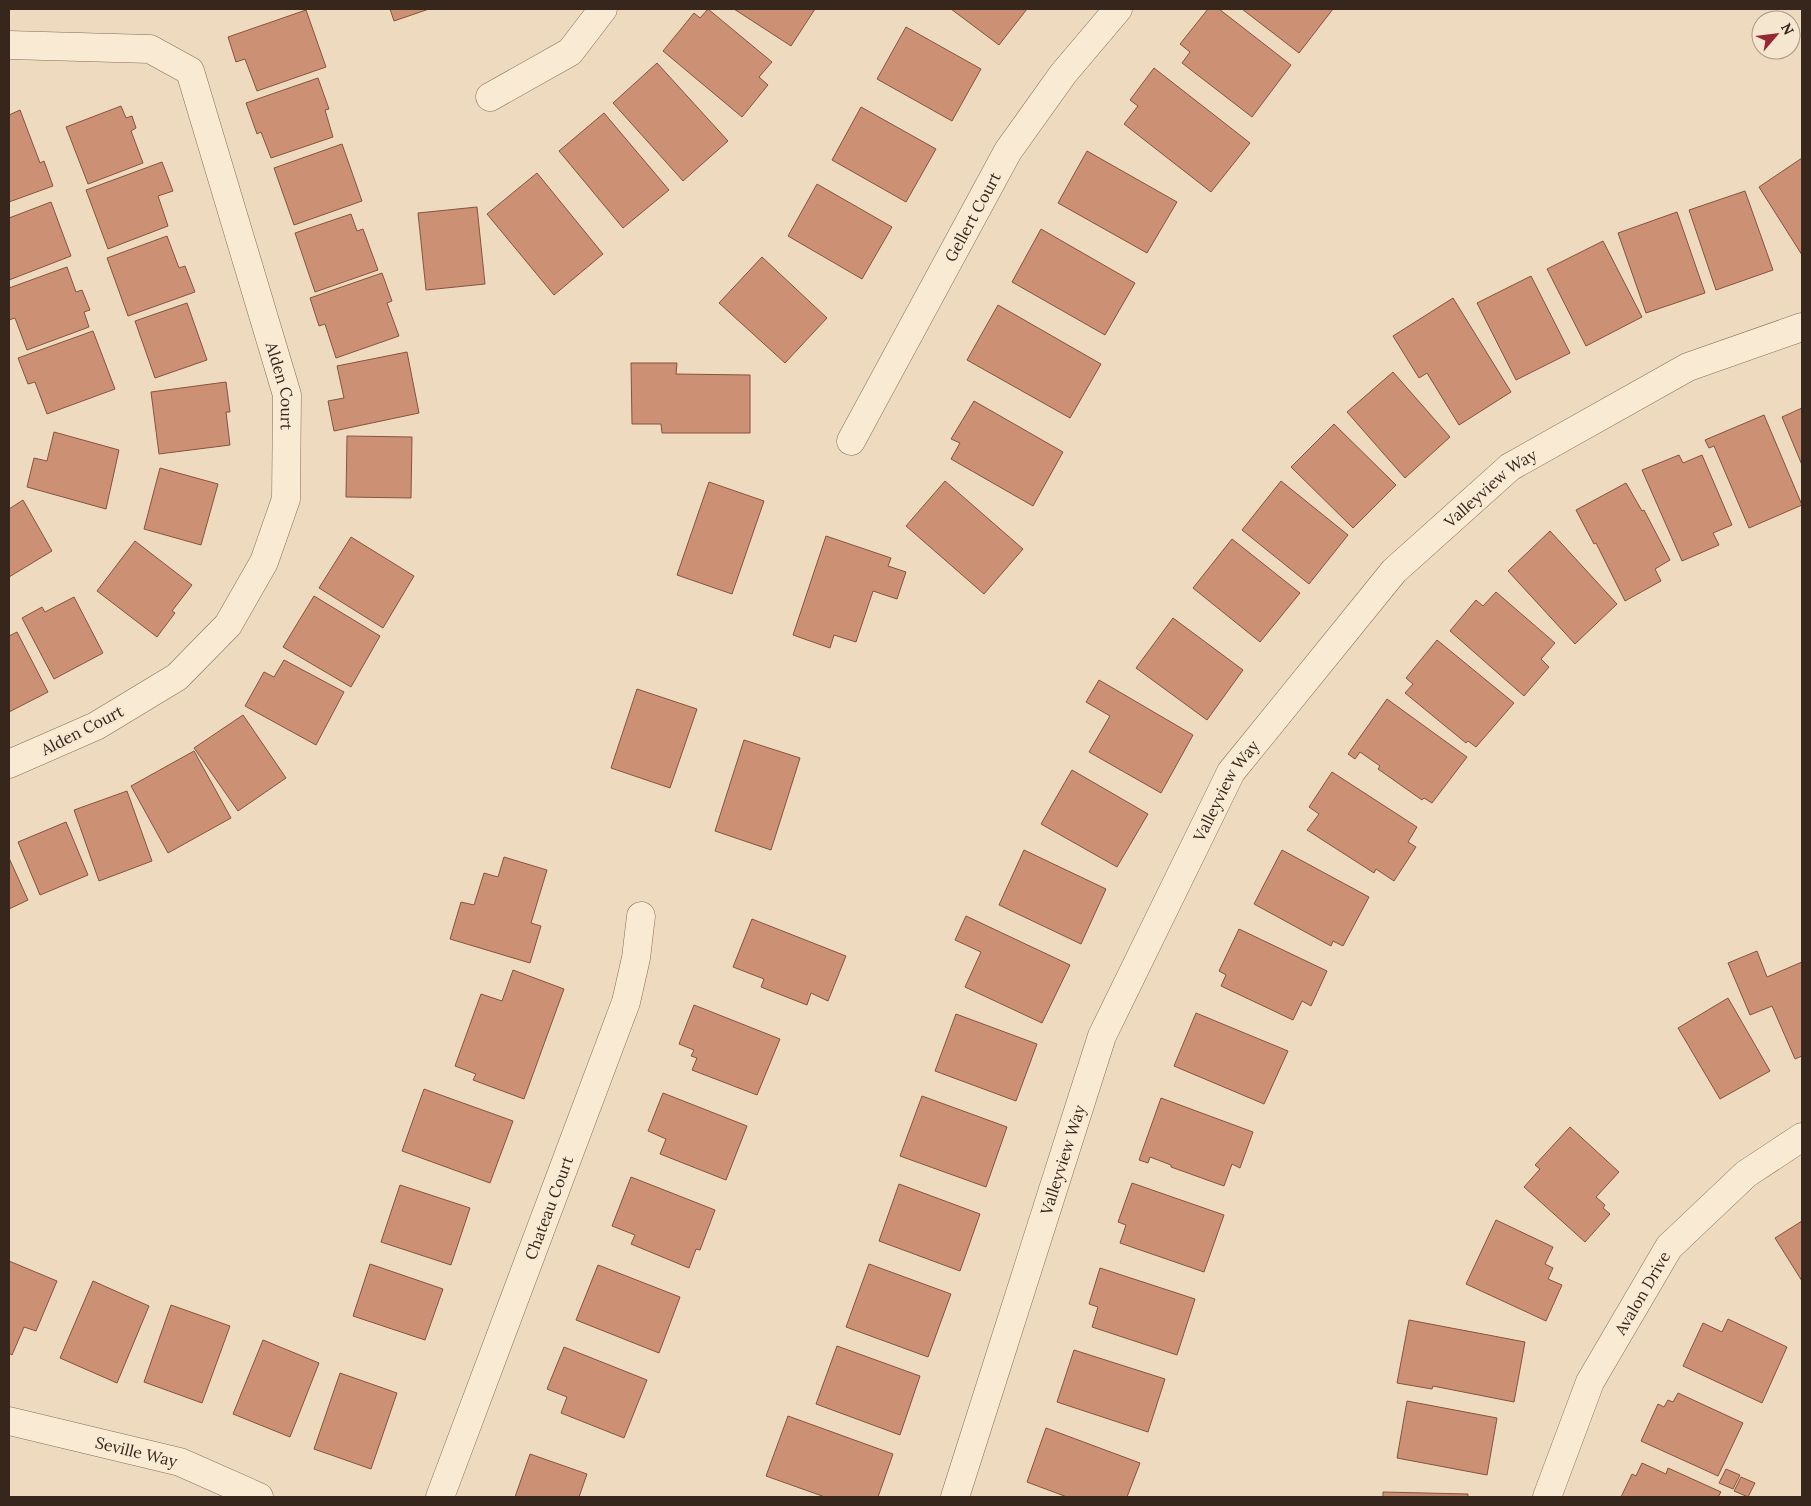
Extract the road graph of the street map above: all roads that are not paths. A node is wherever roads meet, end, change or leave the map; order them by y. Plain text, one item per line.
1 (603, 9) edge
2 (1118, 9) edge
3 (9, 45) edge
4 (490, 97) dead end
5 (1802, 327) edge
6 (851, 441) dead end
7 (9, 764) edge
8 (641, 916) dead end
9 (1802, 1137) edge
10 (9, 1421) edge
11 (259, 1497) edge
12 (440, 1497) edge
13 (955, 1497) edge
14 (1547, 1497) edge

1 - 4 street
2 - 6 street, Gellert Court
3 - 7 street, Alden Court
5 - 13 street, Valleyview Way
8 - 12 street, Chateau Court
9 - 14 street, Avalon Drive
10 - 11 street, Seville Way

